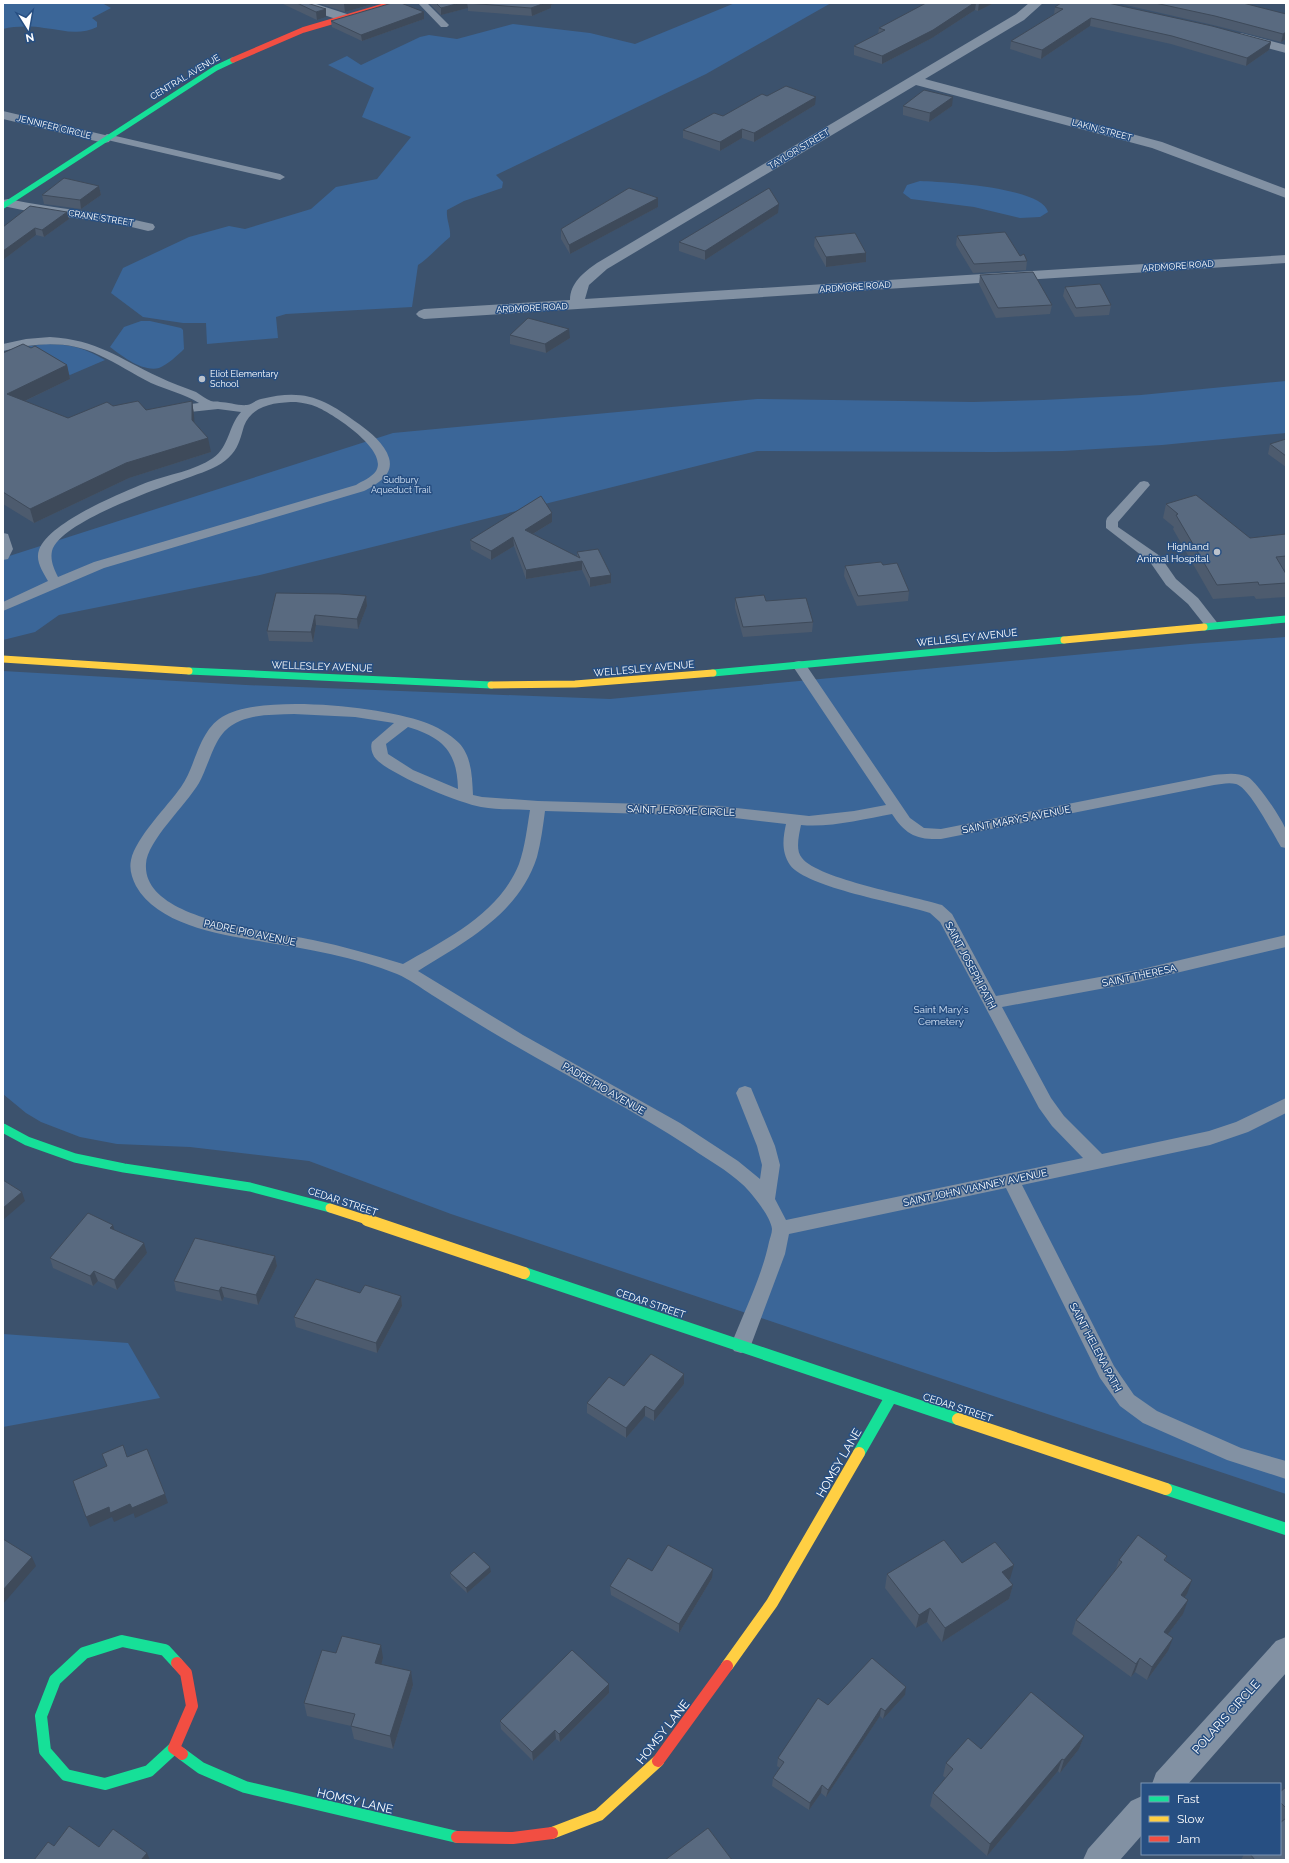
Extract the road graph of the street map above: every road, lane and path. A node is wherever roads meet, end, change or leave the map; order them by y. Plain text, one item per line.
1 (301, 3) edge
2 (395, 3) edge
3 (422, 3) edge
4 (1037, 3) edge
5 (342, 17) junction
6 (444, 25) dead end
7 (1227, 34) edge
8 (1286, 49) edge
9 (913, 80) junction
10 (3, 115) edge
11 (105, 138) junction
12 (280, 177) dead end
13 (1286, 194) edge
14 (5, 204) edge
15 (148, 226) dead end
16 (1286, 259) edge
17 (578, 306) junction
18 (424, 314) dead end
19 (3, 348) edge
20 (210, 406) junction
21 (249, 409) junction
22 (167, 411) edge
23 (1144, 485) dead end
24 (3, 537) edge
25 (3, 556) edge
26 (55, 583) junction
27 (3, 592) edge
28 (16, 601) junction
29 (3, 607) edge
30 (1286, 619) edge
31 (1212, 625) junction
32 (3, 659) edge
33 (799, 665) junction
34 (406, 721) junction
35 (466, 798) junction
36 (538, 806) junction
37 (895, 808) junction
38 (794, 820) junction
39 (1286, 843) edge
40 (1286, 941) edge
41 (405, 971) junction
42 (991, 1003) junction
43 (745, 1093) dead end
44 (1286, 1105) edge
45 (3, 1128) edge
46 (1098, 1160) junction
47 (1010, 1179) junction
48 (766, 1200) junction
49 (781, 1228) junction
50 (741, 1345) junction
51 (891, 1397) junction
52 (1286, 1470) edge
53 (1286, 1528) edge
54 (1286, 1651) edge
55 (174, 1748) junction
56 (1168, 1783) edge
57 (1141, 1813) edge
58 (1099, 1860) edge

1 - 5 street
2 - 5 street, CENTRAL AVENUE
3 - 6 lane
4 - 9 street, TAYLOR STREET
5 - 11 street, CENTRAL AVENUE
7 - 8 street
9 - 13 street, LAKIN STREET
9 - 17 street, TAYLOR STREET
10 - 11 street, JENNIFER CIRCLE
11 - 12 lane
11 - 14 street, CENTRAL AVENUE
14 - 15 street, CRANE STREET
16 - 17 street, ARDMORE ROAD
17 - 18 street, ARDMORE ROAD
19 - 20 lane
20 - 21 lane
20 - 22 lane
21 - 26 lane
21 - 26 lane
23 - 31 lane
24 - 25 lane
26 - 28 lane
27 - 28 lane
28 - 29 lane
30 - 31 street, WELLESLEY AVENUE
31 - 33 street, WELLESLEY AVENUE
32 - 33 street, WELLESLEY AVENUE
33 - 37 lane, SAINT MARY'S AVENUE
34 - 35 lane
34 - 35 lane, SAINT JEROME CIRCLE
34 - 41 lane, PADRE PIO AVENUE
35 - 36 lane, SAINT JEROME CIRCLE
36 - 38 lane, SAINT JEROME CIRCLE
36 - 41 lane
37 - 38 lane, SAINT JEROME CIRCLE
37 - 39 lane, SAINT MARY'S AVENUE
38 - 42 lane, SAINT JOSEPH PATH
40 - 42 lane, SAINT THERESA
41 - 48 lane, PADRE PIO AVENUE
42 - 46 lane, SAINT JOSEPH PATH
43 - 48 lane
44 - 46 lane, SAINT JOHN VIANNEY AVENUE
45 - 50 street, CEDAR STREET
46 - 47 lane, SAINT JOHN VIANNEY AVENUE
47 - 49 lane, SAINT JOHN VIANNEY AVENUE
47 - 52 lane, SAINT HELENA PATH
48 - 49 lane, PADRE PIO AVENUE
49 - 50 lane
50 - 51 street, CEDAR STREET
51 - 53 street, CEDAR STREET
51 - 55 street, HOMSY LANE
54 - 56 street, POLARIS CIRCLE
55 - 55 street
57 - 58 street

